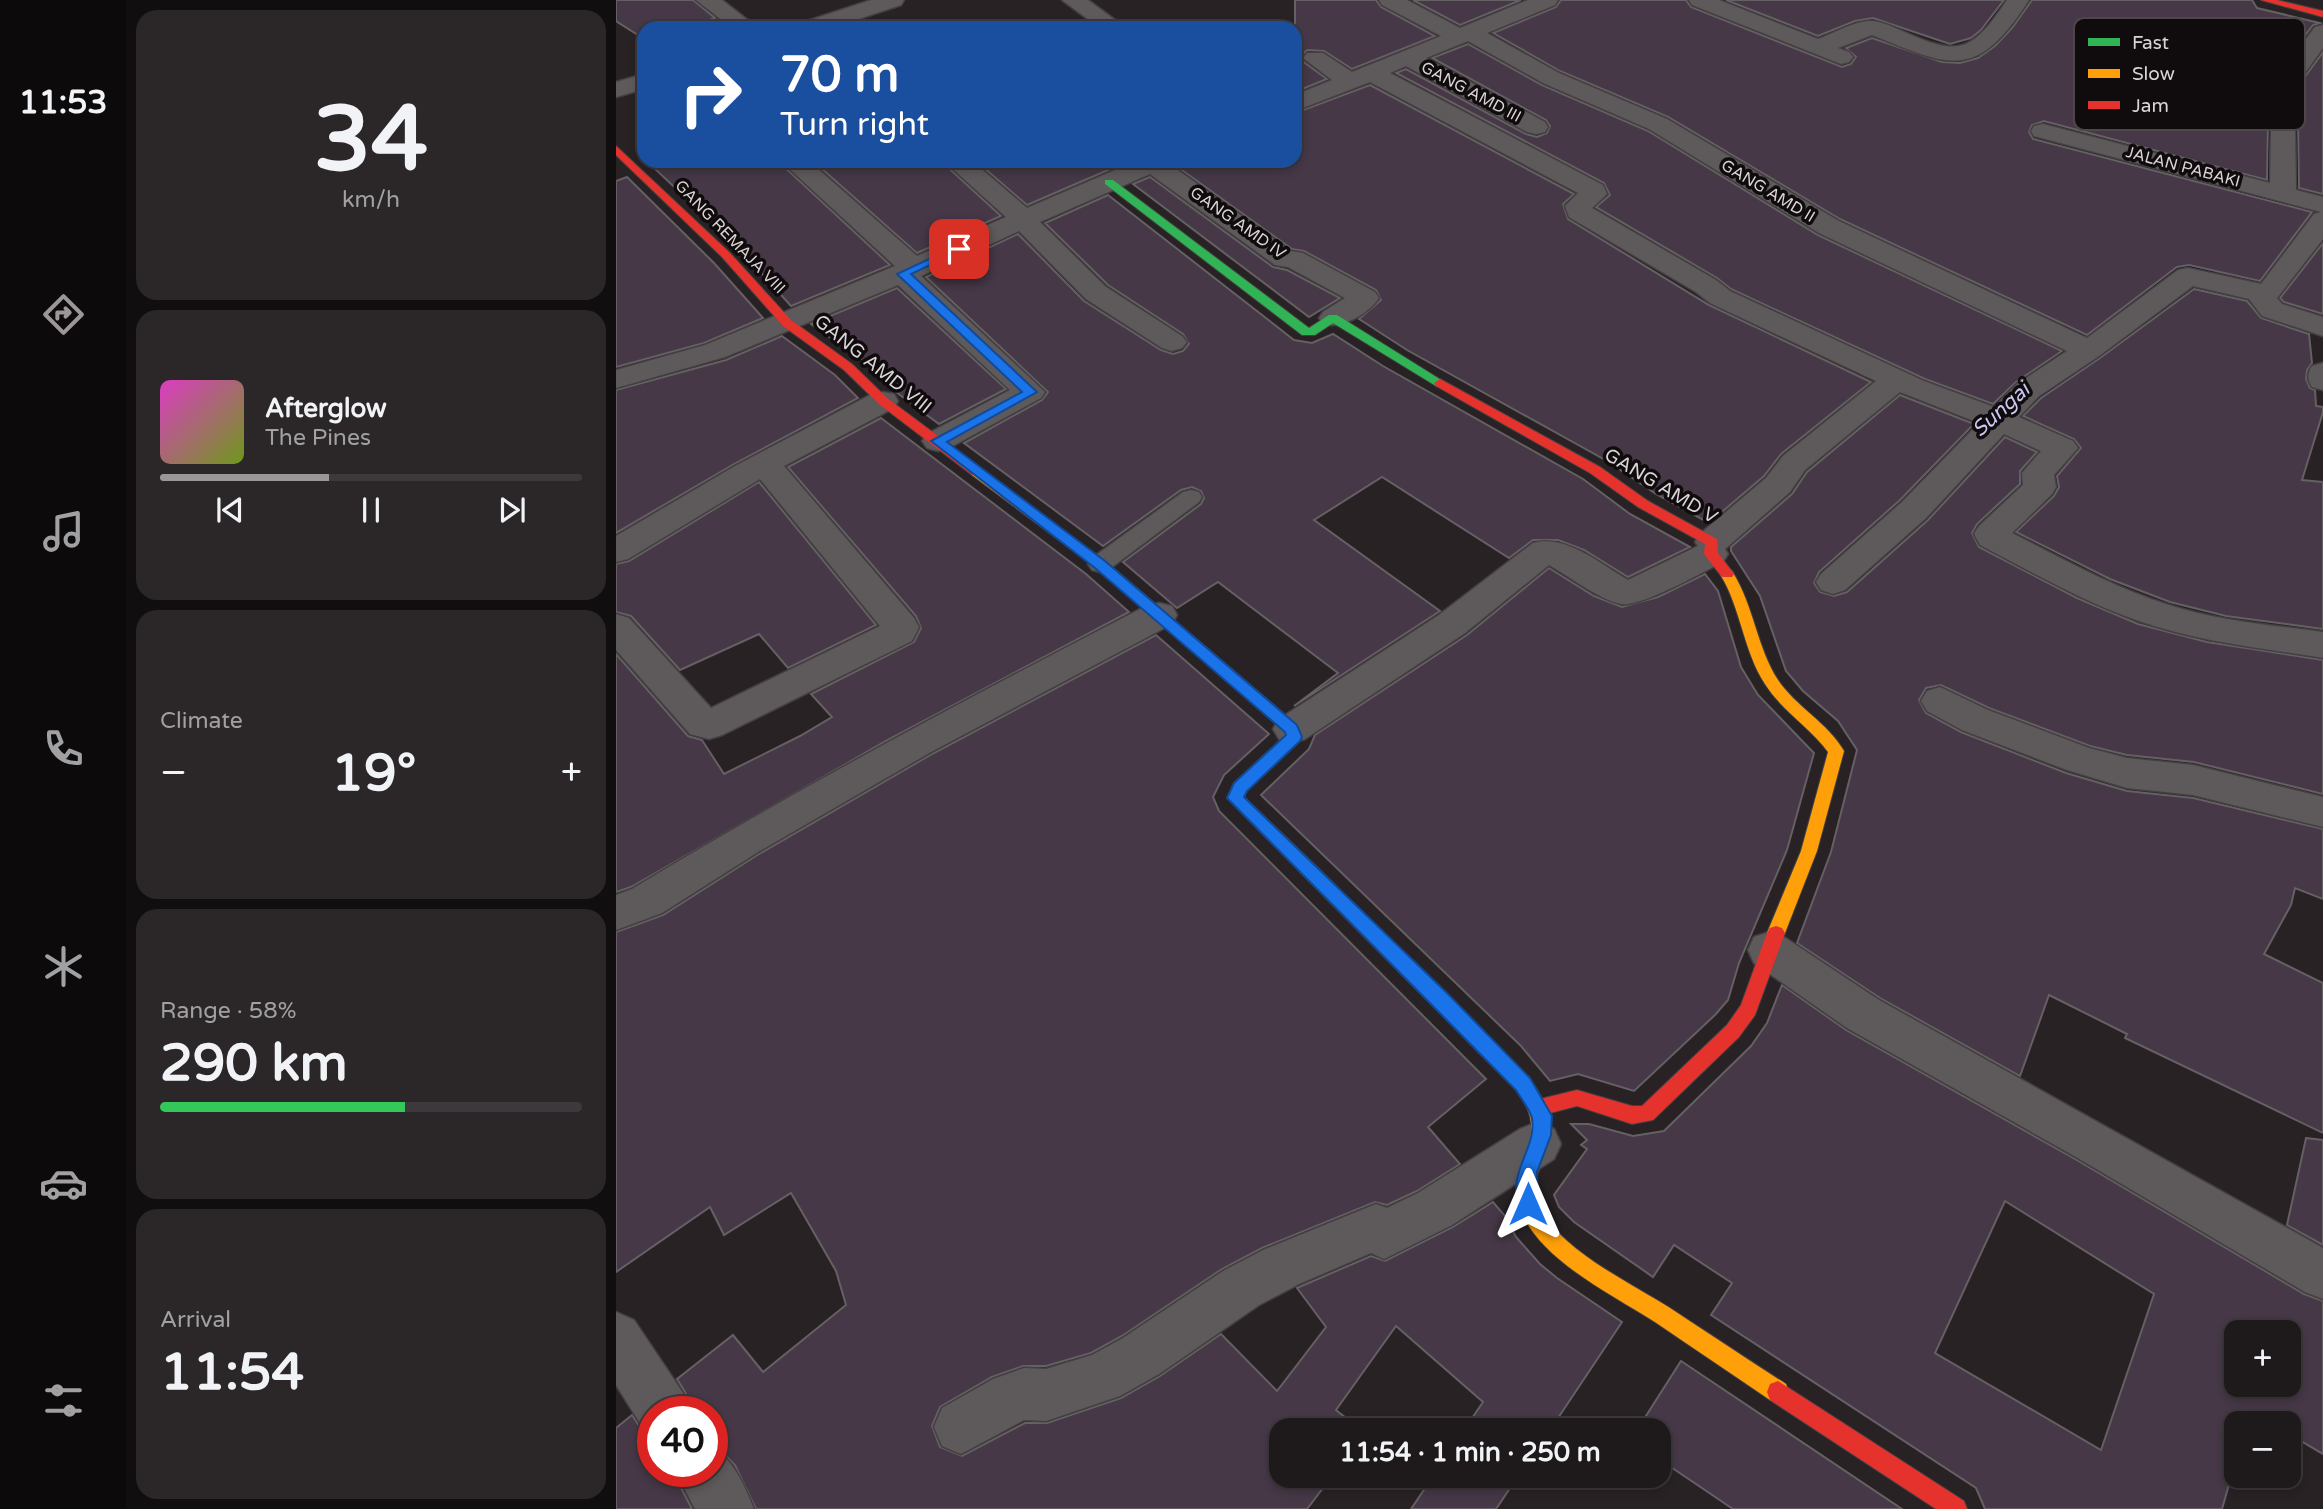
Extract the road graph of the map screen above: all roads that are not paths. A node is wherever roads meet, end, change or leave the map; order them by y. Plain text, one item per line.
1 (707, 0) edge
2 (893, 0) edge
3 (1073, 0) edge
4 (1390, 0) edge
5 (1546, 0) edge
6 (1700, 0) edge
7 (2018, 0) edge
8 (2266, 0) edge
9 (2323, 14) edge
10 (737, 21) edge
11 (830, 21) edge
12 (1104, 21) edge
13 (2323, 32) edge
14 (1464, 34) junction
15 (1819, 47) junction
16 (2305, 56) edge
17 (1406, 57) junction
18 (1315, 58) dead end
19 (1846, 59) dead end
20 (1360, 77) junction
21 (637, 83) edge
22 (616, 90) edge
23 (1302, 100) edge
24 (1536, 127) dead end
25 (2282, 130) edge
26 (2043, 131) dead end
27 (621, 160) edge
28 (801, 168) edge
29 (965, 168) edge
30 (1141, 168) edge
31 (1163, 168) edge
32 (1109, 182) junction
33 (2276, 192) junction
34 (2323, 205) edge
35 (1025, 220) junction
36 (2323, 220) edge
37 (909, 271) junction
38 (2259, 293) junction
39 (1333, 318) junction
40 (787, 323) junction
41 (2323, 327) edge
42 (1172, 342) dead end
43 (2081, 346) junction
44 (2323, 372) edge
45 (616, 379) edge
46 (1897, 379) junction
47 (2323, 382) edge
48 (883, 401) junction
49 (1993, 417) junction
50 (938, 441) junction
51 (764, 463) junction
52 (1191, 497) dead end
53 (1712, 548) junction
54 (616, 551) edge
55 (1100, 564) junction
56 (1833, 582) dead end
57 (1159, 615) junction
58 (616, 627) edge
59 (2323, 645) edge
60 (1940, 702) dead end
61 (1292, 729) junction
62 (2323, 812) edge
63 (616, 913) edge
64 (1769, 950) junction
65 (1538, 1126) junction
66 (2323, 1275) edge
67 (616, 1338) edge
68 (654, 1396) edge
69 (961, 1427) dead end
70 (713, 1487) edge
71 (727, 1509) edge
72 (1956, 1509) edge

1 - 10 street
2 - 11 street
3 - 12 street
4 - 14 street, GANG AMD II
5 - 14 street
6 - 15 street
7 - 15 street
8 - 9 street
13 - 16 street
14 - 17 street
14 - 43 street, GANG AMD II
15 - 19 street
17 - 20 street
17 - 24 street, GANG AMD III
18 - 20 street
20 - 23 street
20 - 46 street
21 - 22 street
25 - 33 street
26 - 33 street, JALAN PABAKI
27 - 40 street, GANG REMAJA VIII
28 - 37 street
29 - 35 street
30 - 32 street
31 - 39 street, GANG AMD IV
32 - 35 street
32 - 39 street
33 - 34 street, JALAN PABAKI
35 - 37 street
35 - 42 street
36 - 38 street
37 - 40 street
37 - 50 street
38 - 41 street
38 - 43 street
39 - 53 street, GANG AMD V
40 - 45 street
40 - 48 street, GANG AMD VIII
43 - 49 street
44 - 47 street
46 - 49 street
46 - 53 street
48 - 50 street, GANG AMD VIII
48 - 51 street
49 - 56 street
49 - 59 street
50 - 55 street, GANG AMD VIII
51 - 54 street
51 - 58 street
52 - 55 lane
53 - 61 street
53 - 64 street, GANG AMD V
55 - 57 street, GANG AMD VIII
57 - 61 street, GANG AMD VIII
57 - 63 street
60 - 62 street
61 - 65 street
64 - 65 street, GANG AMD V
64 - 66 street
65 - 69 street
65 - 72 street
67 - 68 street
70 - 71 street

